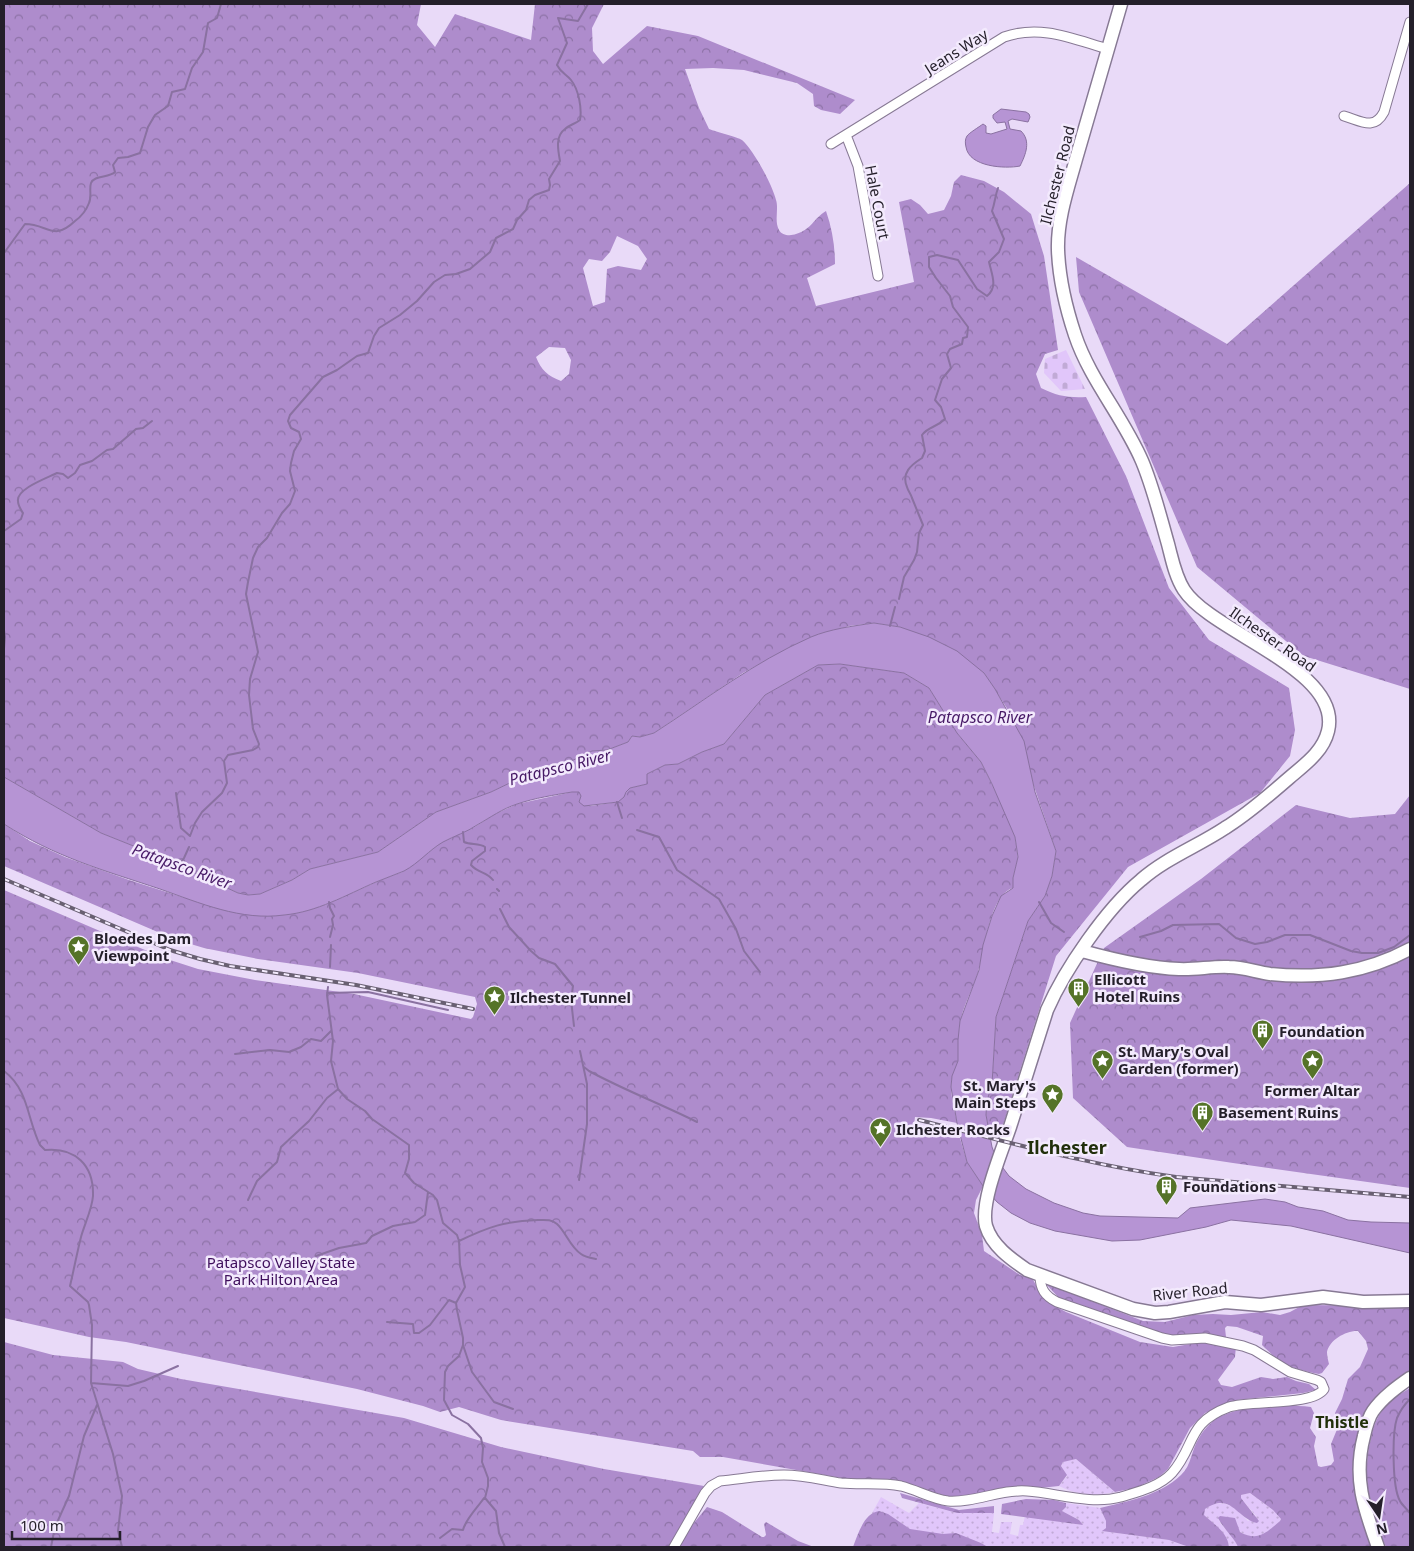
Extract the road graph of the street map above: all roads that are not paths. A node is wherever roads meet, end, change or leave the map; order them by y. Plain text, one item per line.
1 (1121, 4) edge
2 (1410, 22) edge
3 (1108, 49) junction
4 (1344, 116) dead end
5 (846, 135) junction
6 (831, 144) dead end
7 (878, 276) dead end
8 (1410, 949) edge
9 (1082, 952) junction
10 (985, 1210) joint
11 (1040, 1275) junction
12 (1410, 1301) edge
13 (1410, 1378) edge
14 (674, 1547) edge
15 (1378, 1547) edge

1 - 3 street, Ilchester Road
2 - 4 street
3 - 5 street, Jeans Way
3 - 9 street, Ilchester Road
5 - 6 street, Jeans Way
5 - 7 street, Hale Court
8 - 9 street
9 - 10 street, Ilchester Road
10 - 11 street, River Road
11 - 12 street, River Road
11 - 14 street
13 - 15 street

